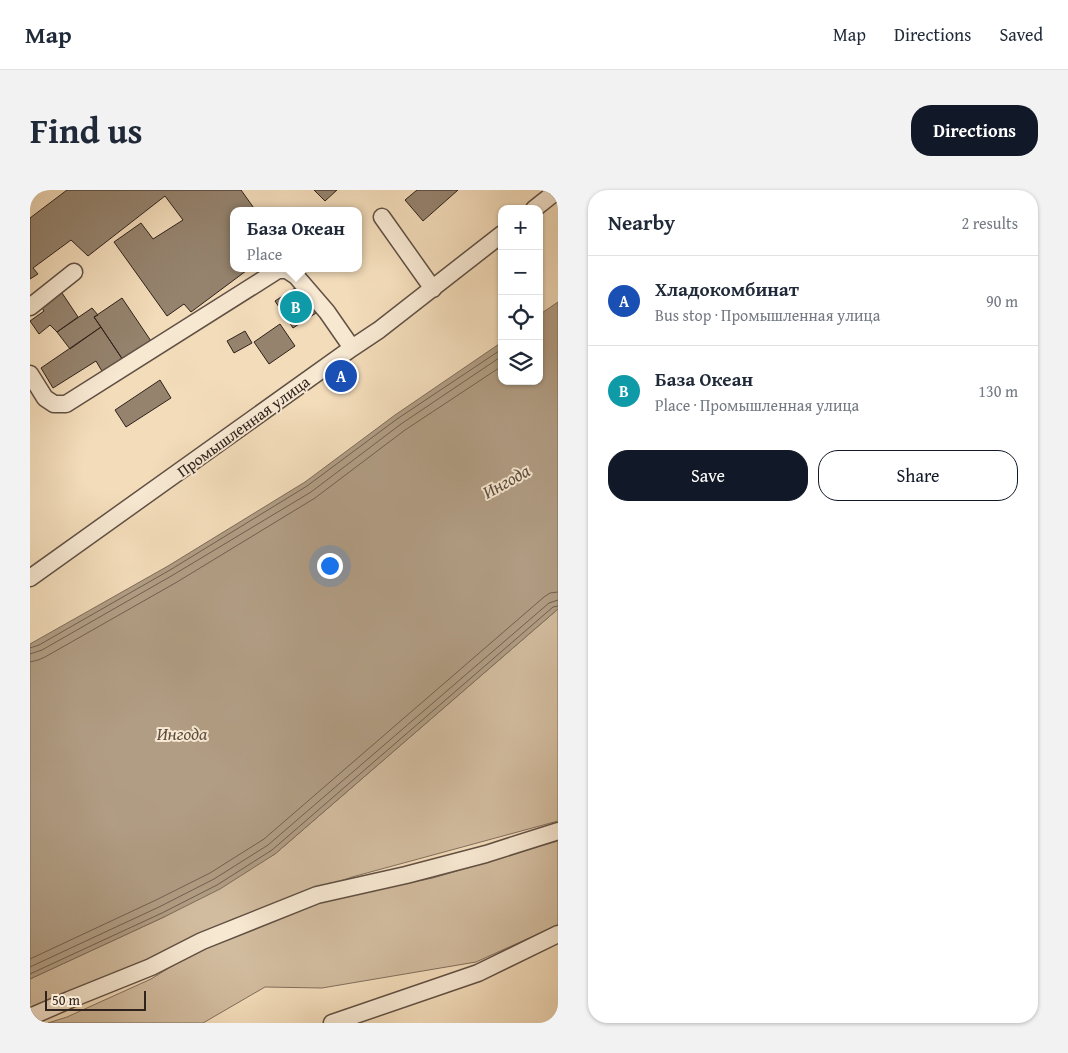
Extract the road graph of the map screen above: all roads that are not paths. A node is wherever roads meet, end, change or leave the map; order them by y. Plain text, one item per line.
1 (558, 190) edge
2 (539, 205) edge
3 (382, 217) dead end
4 (498, 237) edge
5 (74, 272) dead end
6 (275, 272) edge
7 (291, 272) edge
8 (433, 289) junction
9 (30, 307) edge
10 (352, 348) junction
11 (30, 374) edge
12 (30, 578) edge
13 (558, 831) edge
14 (558, 934) edge
15 (30, 1017) edge
16 (332, 1023) edge

1 - 2 street
3 - 8 street
4 - 8 street, Промышленная улица
5 - 9 street
6 - 11 street
7 - 10 street
8 - 10 street, Промышленная улица
10 - 12 street, Промышленная улица
13 - 15 street
14 - 16 street

